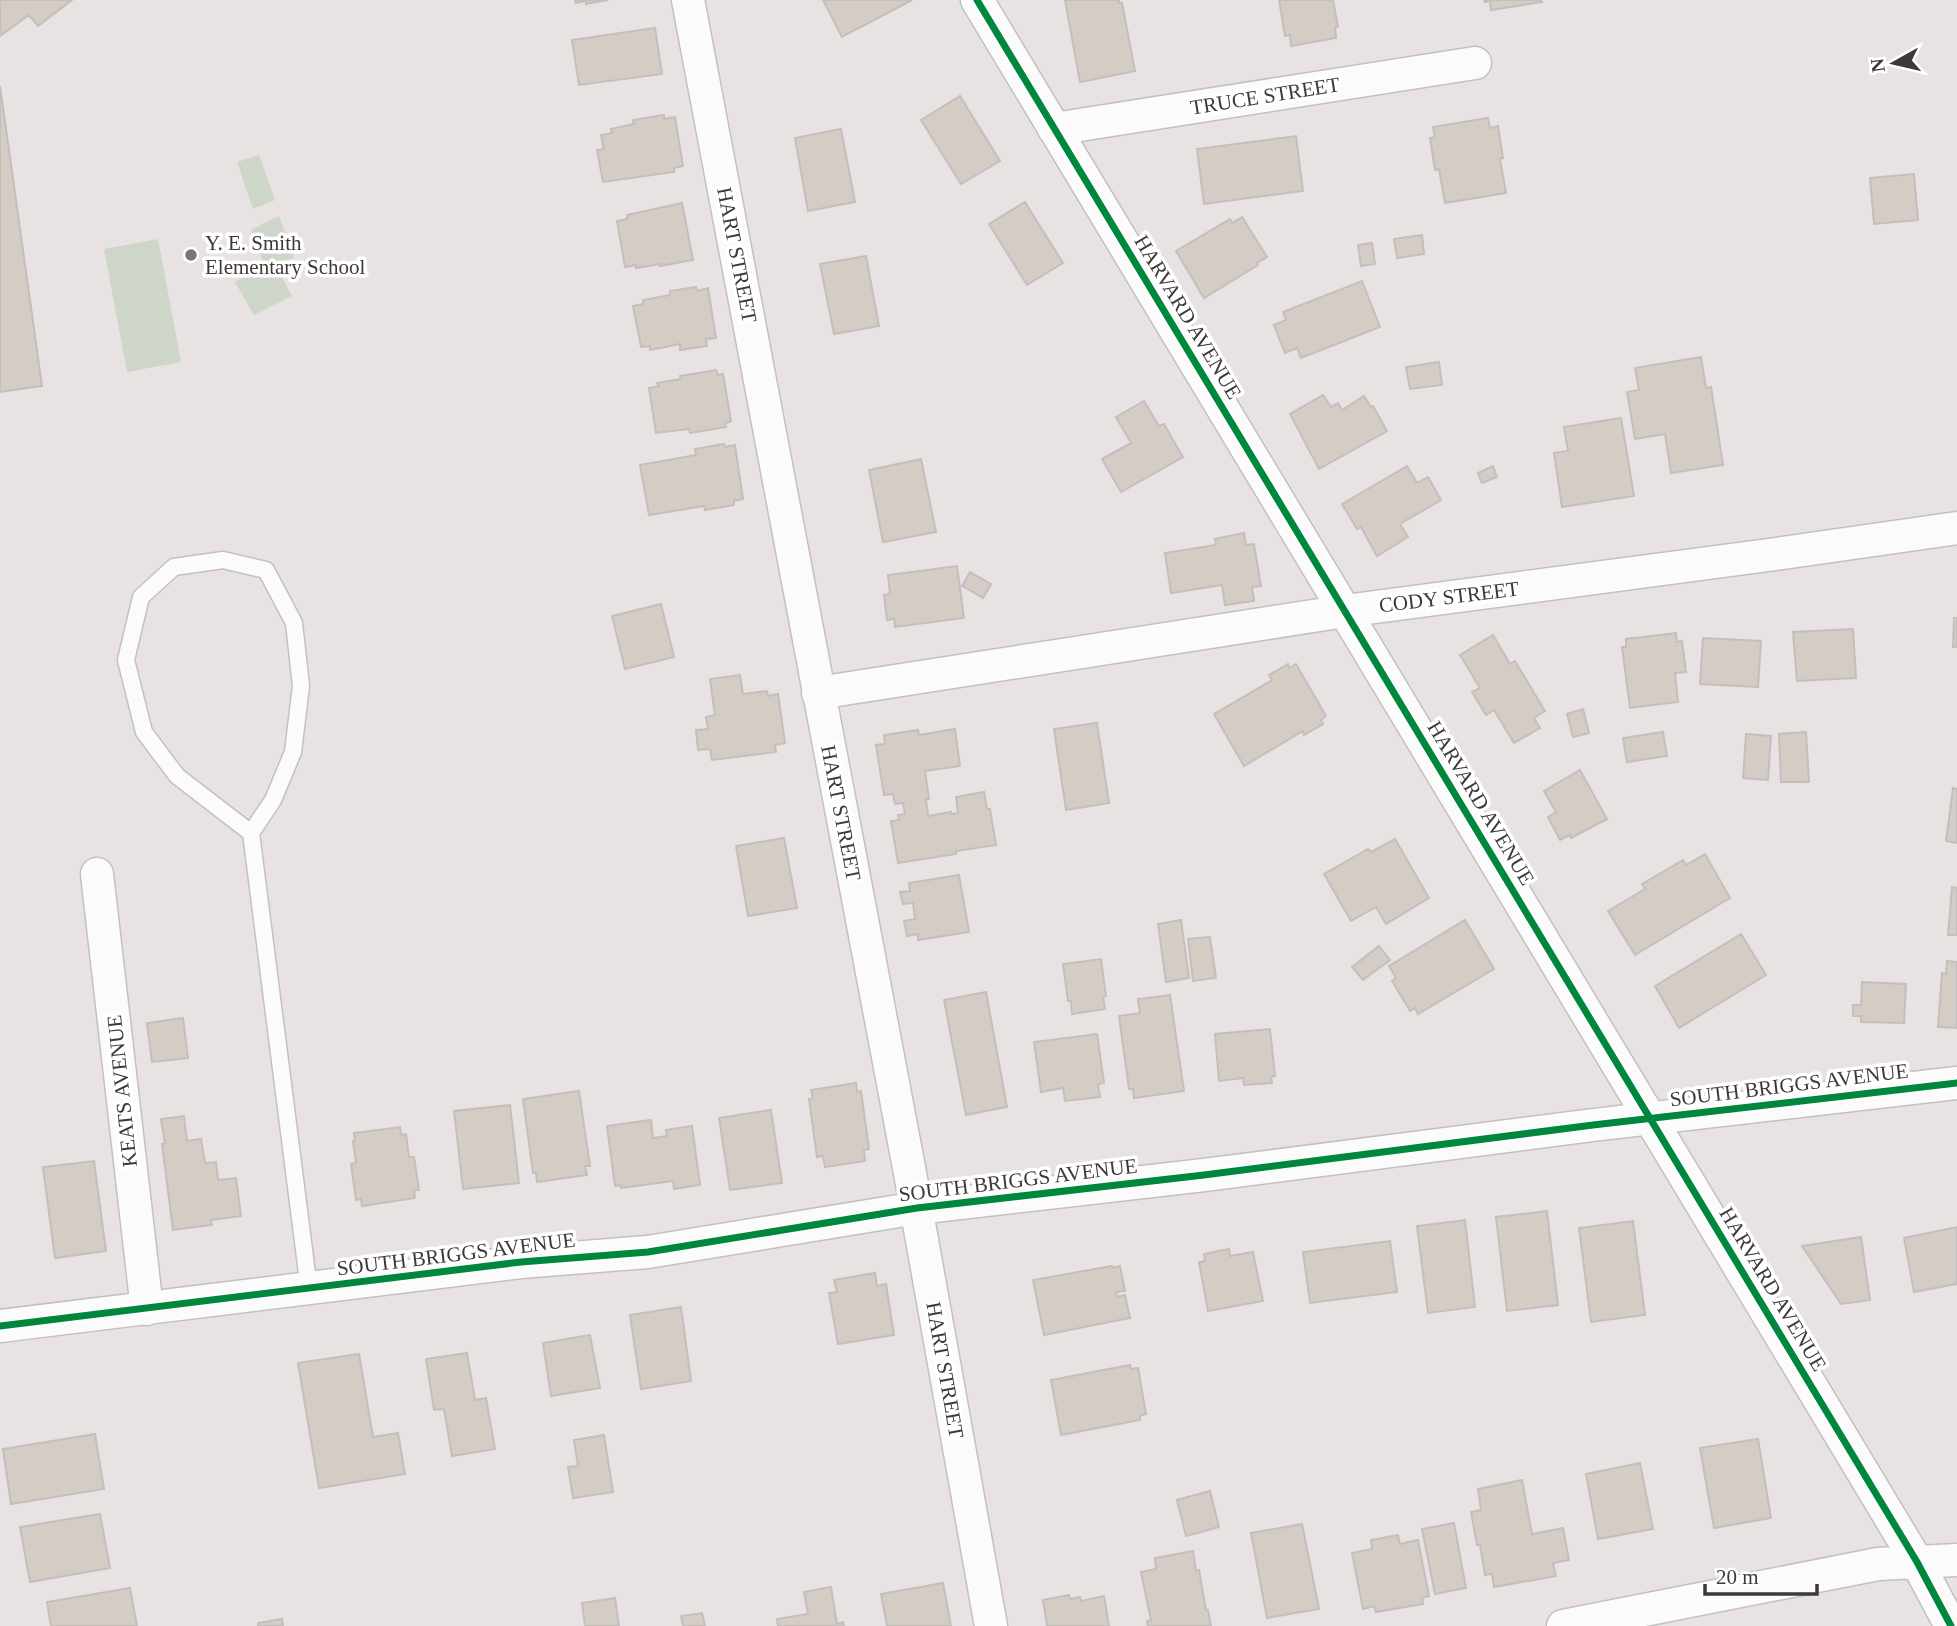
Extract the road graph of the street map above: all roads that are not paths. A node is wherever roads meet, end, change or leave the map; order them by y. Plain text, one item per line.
1 (688, 0) edge
2 (977, 0) edge
3 (1475, 63) dead end
4 (1054, 129) junction
5 (1957, 528) edge
6 (1345, 611) junction
7 (818, 693) junction
8 (251, 833) junction
9 (97, 874) dead end
10 (1957, 1083) edge
11 (1650, 1119) junction
12 (916, 1209) junction
13 (309, 1289) junction
14 (147, 1308) junction
15 (0, 1326) edge
16 (1957, 1560) edge
17 (1917, 1562) junction
18 (991, 1626) edge
19 (1563, 1626) edge
20 (1951, 1626) edge

1 - 7 street, HART STREET
2 - 4 street, HARVARD AVENUE
3 - 4 street, TRUCE STREET
4 - 6 street, HARVARD AVENUE
5 - 6 street, CODY STREET
6 - 7 street, CODY STREET
6 - 11 street, HARVARD AVENUE
7 - 12 street, HART STREET
8 - 8 lane
8 - 13 lane
9 - 14 street, KEATS AVENUE
10 - 11 street, SOUTH BRIGGS AVENUE
11 - 12 street, SOUTH BRIGGS AVENUE
11 - 17 street, HARVARD AVENUE
12 - 13 street, SOUTH BRIGGS AVENUE
12 - 18 street, HART STREET
13 - 14 street, SOUTH BRIGGS AVENUE
14 - 15 street, SOUTH BRIGGS AVENUE
16 - 17 street
17 - 19 street
17 - 20 street, HARVARD AVENUE

